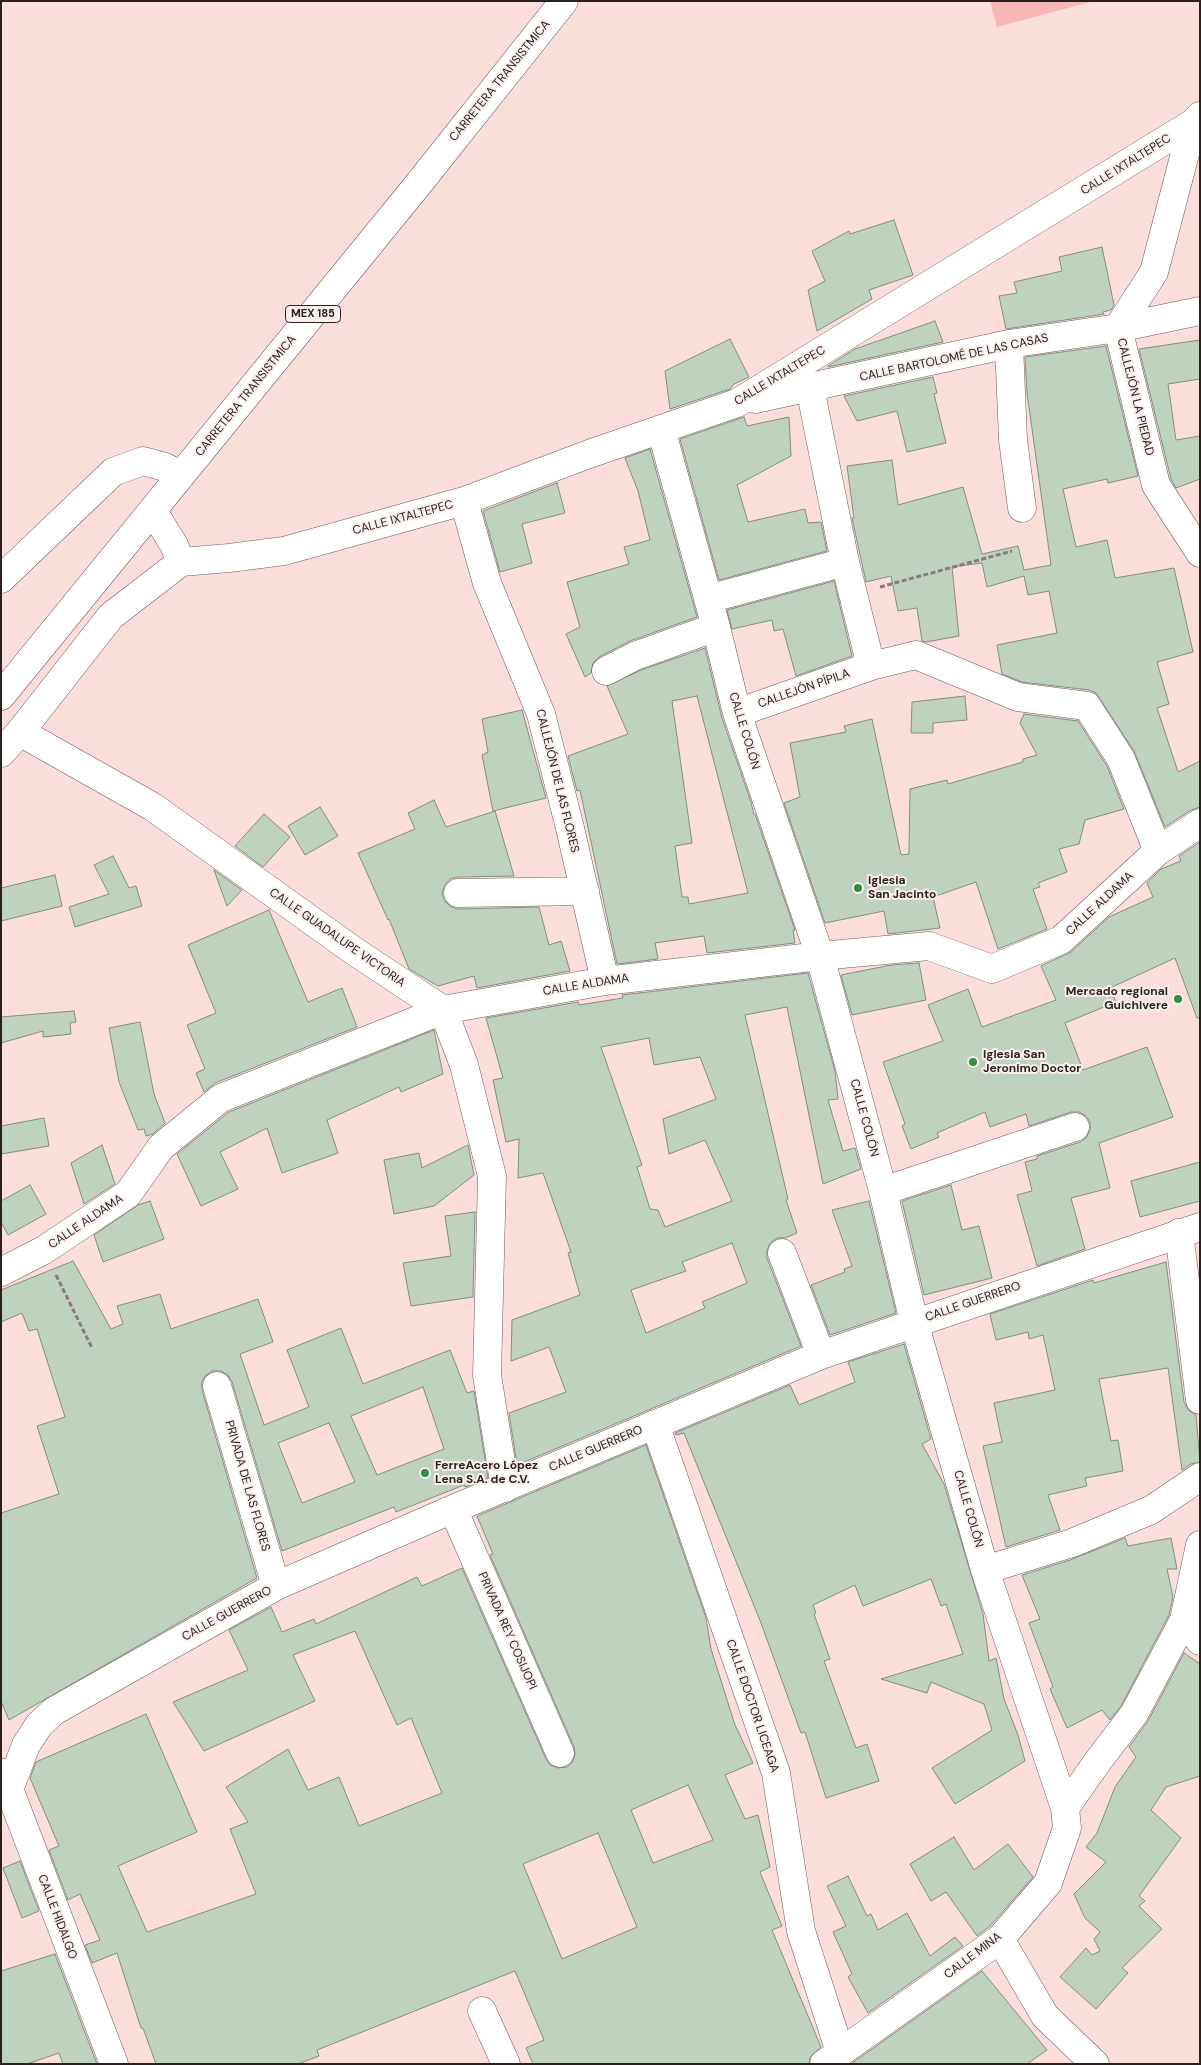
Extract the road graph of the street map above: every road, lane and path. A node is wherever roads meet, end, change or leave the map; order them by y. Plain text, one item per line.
1 (564, 1) edge
2 (1196, 120) edge
3 (1200, 311) edge
4 (1118, 328) junction
5 (1009, 344) junction
6 (810, 388) junction
7 (737, 403) junction
8 (661, 429) junction
9 (180, 476) junction
10 (464, 501) junction
11 (1022, 508) dead end
12 (153, 511) junction
13 (1012, 551) dead end
14 (1200, 553) edge
15 (181, 562) junction
16 (845, 562) junction
17 (1, 579) edge
18 (853, 595) junction
19 (708, 599) junction
20 (716, 627) junction
21 (872, 666) junction
22 (606, 672) dead end
23 (1, 696) edge
24 (737, 712) junction
25 (20, 732) junction
26 (1, 753) edge
27 (1199, 826) edge
28 (1158, 851) junction
29 (585, 891) junction
30 (458, 893) dead end
31 (820, 956) junction
32 (605, 981) junction
33 (443, 1010) junction
34 (1075, 1126) dead end
35 (884, 1190) junction
36 (1189, 1230) edge
37 (44, 1250) junction
38 (782, 1254) dead end
39 (1, 1272) edge
40 (914, 1322) junction
41 (92, 1348) dead end
42 (821, 1355) junction
43 (217, 1386) dead end
44 (1200, 1396) edge
45 (655, 1424) junction
46 (1200, 1477) edge
47 (505, 1488) junction
48 (453, 1509) junction
49 (1200, 1545) edge
50 (985, 1570) junction
51 (276, 1586) junction
52 (1192, 1631) edge
53 (560, 1753) dead end
54 (4, 1784) edge
55 (1066, 1808) junction
56 (1000, 1939) junction
57 (482, 2011) dead end
58 (832, 2058) edge
59 (114, 2064) edge
60 (506, 2064) edge
61 (1095, 2064) edge

1 - 9 street, CARRETERA TRANSISTMICA / MEX 185
2 - 4 street, CALLEJÓN LA PIEDAD
2 - 7 street, CALLE IXTALTEPEC
3 - 4 street, CALLE BARTOLOMÉ DE LAS CASAS
4 - 5 street, CALLE BARTOLOMÉ DE LAS CASAS
4 - 14 street, CALLEJÓN LA PIEDAD
5 - 6 street, CALLE BARTOLOMÉ DE LAS CASAS
5 - 11 street
6 - 7 street, CALLE BARTOLOMÉ DE LAS CASAS
6 - 16 street
7 - 8 street, CALLE IXTALTEPEC
8 - 10 street, CALLE IXTALTEPEC
8 - 19 street, CALLE COLÓN
9 - 12 street, CARRETERA TRANSISTMICA / MEX 185
9 - 17 street
10 - 15 street, CALLE IXTALTEPEC
10 - 29 street, CALLEJÓN DE LAS FLORES
12 - 15 street
12 - 23 street, CARRETERA TRANSISTMICA / MEX 185
13 - 18 path
15 - 25 street
16 - 18 street
16 - 19 street
18 - 21 street
19 - 20 street, CALLE COLÓN
20 - 22 street
20 - 24 street, CALLE COLÓN
21 - 24 street, CALLEJÓN PÍPILA
21 - 28 street, CALLEJÓN PÍPILA
24 - 31 street, CALLE COLÓN
25 - 26 street
25 - 33 street, CALLE GUADALUPE VICTORIA
27 - 28 street, CALLE ALDAMA
28 - 31 street, CALLE ALDAMA
29 - 30 street
29 - 32 street, CALLEJÓN DE LAS FLORES
31 - 32 street, CALLE ALDAMA
31 - 35 street, CALLE COLÓN
32 - 33 street, CALLE ALDAMA
33 - 37 street, CALLE ALDAMA
33 - 47 street
34 - 35 street
35 - 40 street, CALLE COLÓN
36 - 40 street, CALLE GUERRERO
36 - 44 street
37 - 39 street, CALLE ALDAMA
37 - 41 path
38 - 42 street
40 - 42 street, CALLE GUERRERO
40 - 50 street, CALLE COLÓN
42 - 45 street, CALLE GUERRERO
43 - 51 street, PRIVADA DE LAS FLORES
45 - 47 street, CALLE GUERRERO
45 - 58 street, CALLE DOCTOR LICEAGA
46 - 50 street
47 - 48 street, CALLE GUERRERO
48 - 51 street, CALLE GUERRERO
48 - 53 street, PRIVADA REY COSIJOPI
49 - 52 street
50 - 55 street, CALLE COLÓN
51 - 54 street, CALLE GUERRERO
52 - 55 street
54 - 59 street, CALLE HIDALGO
55 - 56 street, CALLE MINA
56 - 58 street, CALLE MINA
56 - 61 street
57 - 60 street

